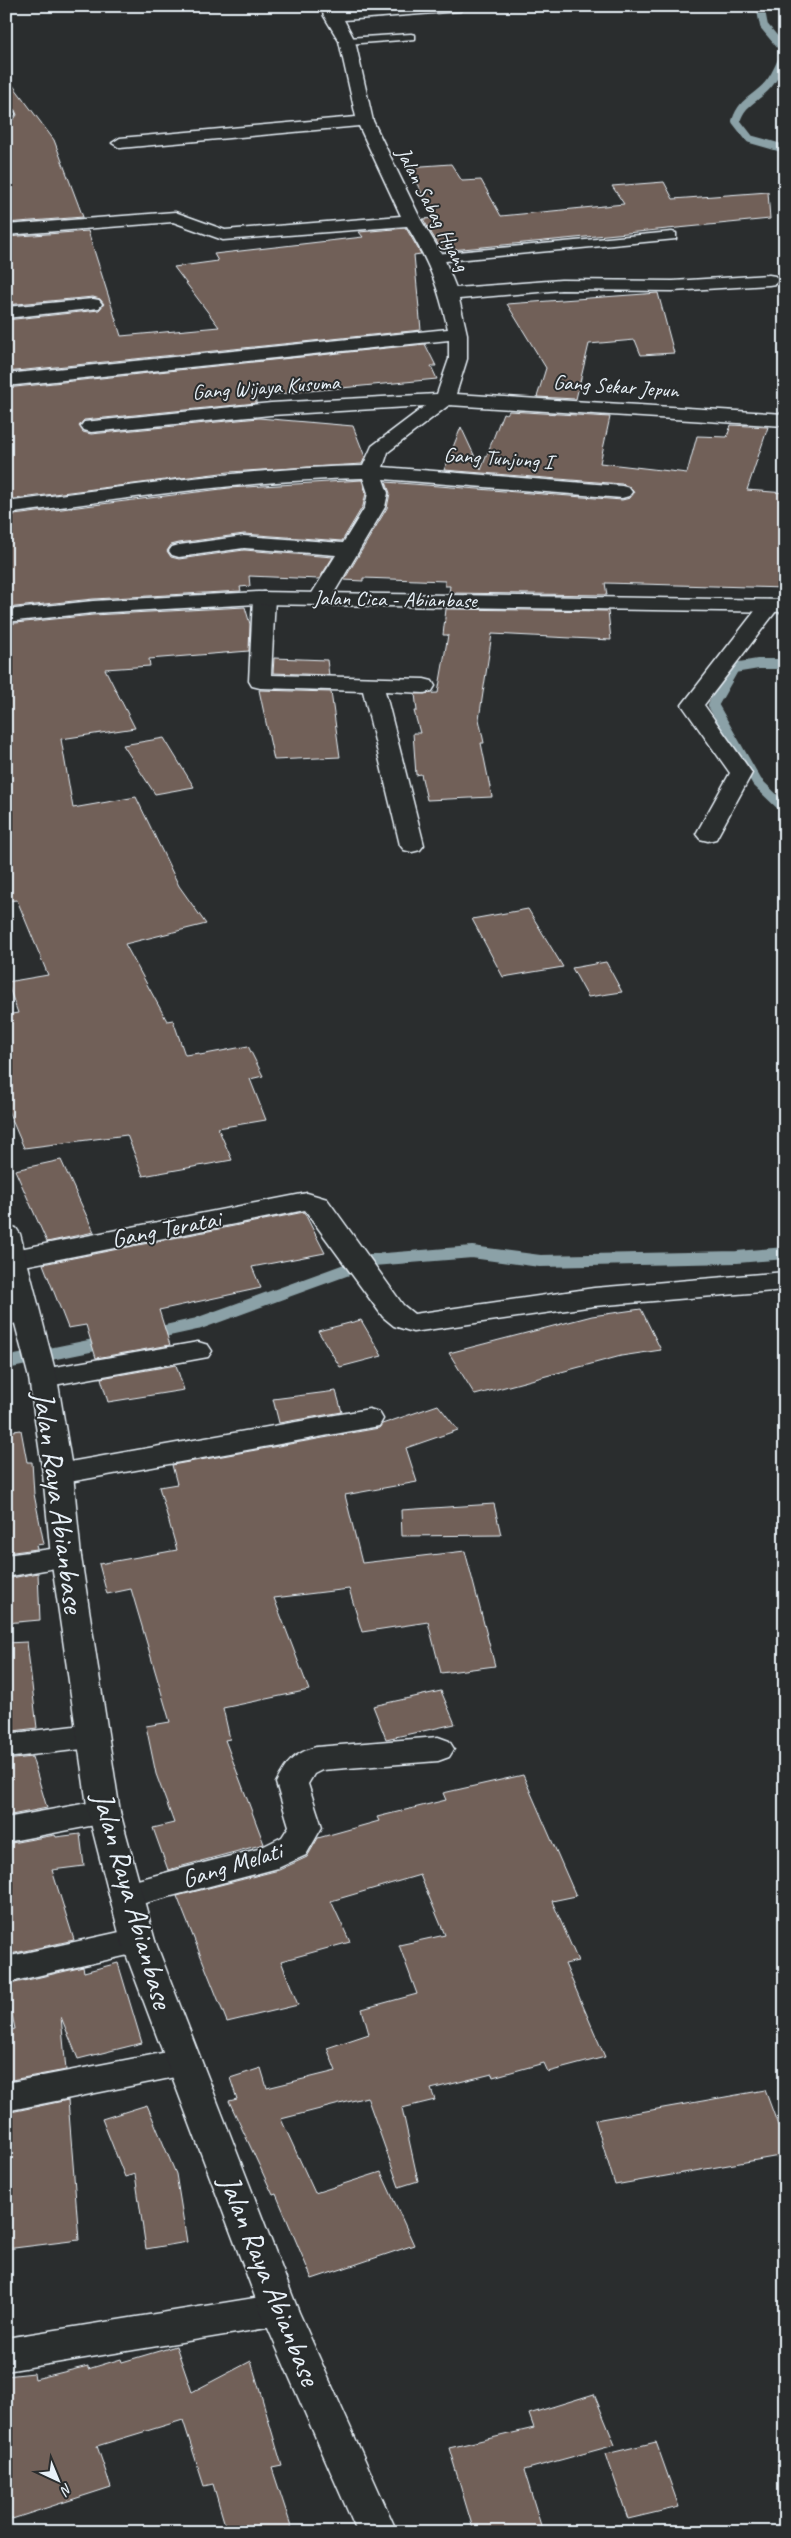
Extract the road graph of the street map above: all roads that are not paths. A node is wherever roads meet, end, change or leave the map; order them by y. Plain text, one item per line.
1 (460, 6) edge
2 (331, 11) edge
3 (411, 37) dead end
4 (346, 41) junction
5 (365, 121) junction
6 (120, 143) dead end
7 (412, 220) junction
8 (6, 230) edge
9 (672, 236) dead end
10 (435, 258) junction
11 (769, 280) dead end
12 (448, 294) junction
13 (94, 304) dead end
14 (6, 313) edge
15 (458, 334) junction
16 (6, 380) edge
17 (445, 399) junction
18 (785, 420) edge
19 (91, 426) dead end
20 (371, 472) junction
21 (622, 492) dead end
22 (6, 508) edge
23 (349, 550) junction
24 (179, 551) dead end
25 (264, 598) junction
26 (320, 598) junction
27 (777, 606) edge
28 (6, 616) edge
29 (372, 684) junction
30 (424, 686) dead end
31 (708, 834) dead end
32 (412, 845) dead end
33 (10, 1247) edge
34 (785, 1280) edge
35 (22, 1323) edge
36 (198, 1351) dead end
37 (42, 1375) junction
38 (369, 1419) dead end
39 (58, 1474) junction
40 (66, 1557) junction
41 (6, 1566) edge
42 (91, 1736) junction
43 (6, 1746) edge
44 (438, 1749) dead end
45 (104, 1812) junction
46 (6, 1830) edge
47 (126, 1895) junction
48 (138, 1941) junction
49 (6, 1970) edge
50 (182, 2062) junction
51 (6, 2097) edge
52 (279, 2310) junction
53 (6, 2355) edge
54 (377, 2532) edge

1 - 2 street
2 - 4 street, Jalan Sabag Hyang
3 - 4 lane
4 - 5 street, Jalan Sabag Hyang
5 - 6 street
5 - 7 street, Jalan Sabag Hyang
7 - 8 street
7 - 10 street, Jalan Sabag Hyang
9 - 10 lane
10 - 12 street, Jalan Sabag Hyang
11 - 12 street
12 - 15 street, Jalan Sabag Hyang
13 - 14 street
15 - 16 street
15 - 17 street, Jalan Sabag Hyang
17 - 18 street, Gang Sekar Jepun
17 - 19 street, Gang Wijaya Kusuma
17 - 20 street
20 - 21 street, Gang Tunjung I
20 - 22 street, Gang Tunjung I
20 - 23 street
23 - 24 street
23 - 26 street
25 - 26 street, Jalan Cica - Abianbase
25 - 28 street, Jalan Cica - Abianbase
25 - 29 street
26 - 27 street, Jalan Cica - Abianbase
27 - 31 street
29 - 30 street
29 - 32 street
33 - 34 street, Gang Teratai
33 - 35 street, Jalan Raya Abianbase
35 - 37 street, Jalan Raya Abianbase
36 - 37 street
37 - 39 street, Jalan Raya Abianbase
38 - 39 street
39 - 40 street, Jalan Raya Abianbase
40 - 41 street
40 - 42 street, Jalan Raya Abianbase
42 - 43 street
42 - 45 street, Jalan Raya Abianbase
44 - 47 street, Gang Melati
45 - 46 street
45 - 47 street, Jalan Raya Abianbase
47 - 48 street, Jalan Raya Abianbase
48 - 49 street
48 - 50 street, Jalan Raya Abianbase
50 - 51 street
50 - 52 street, Jalan Raya Abianbase
52 - 53 street
52 - 54 street, Jalan Raya Abianbase

